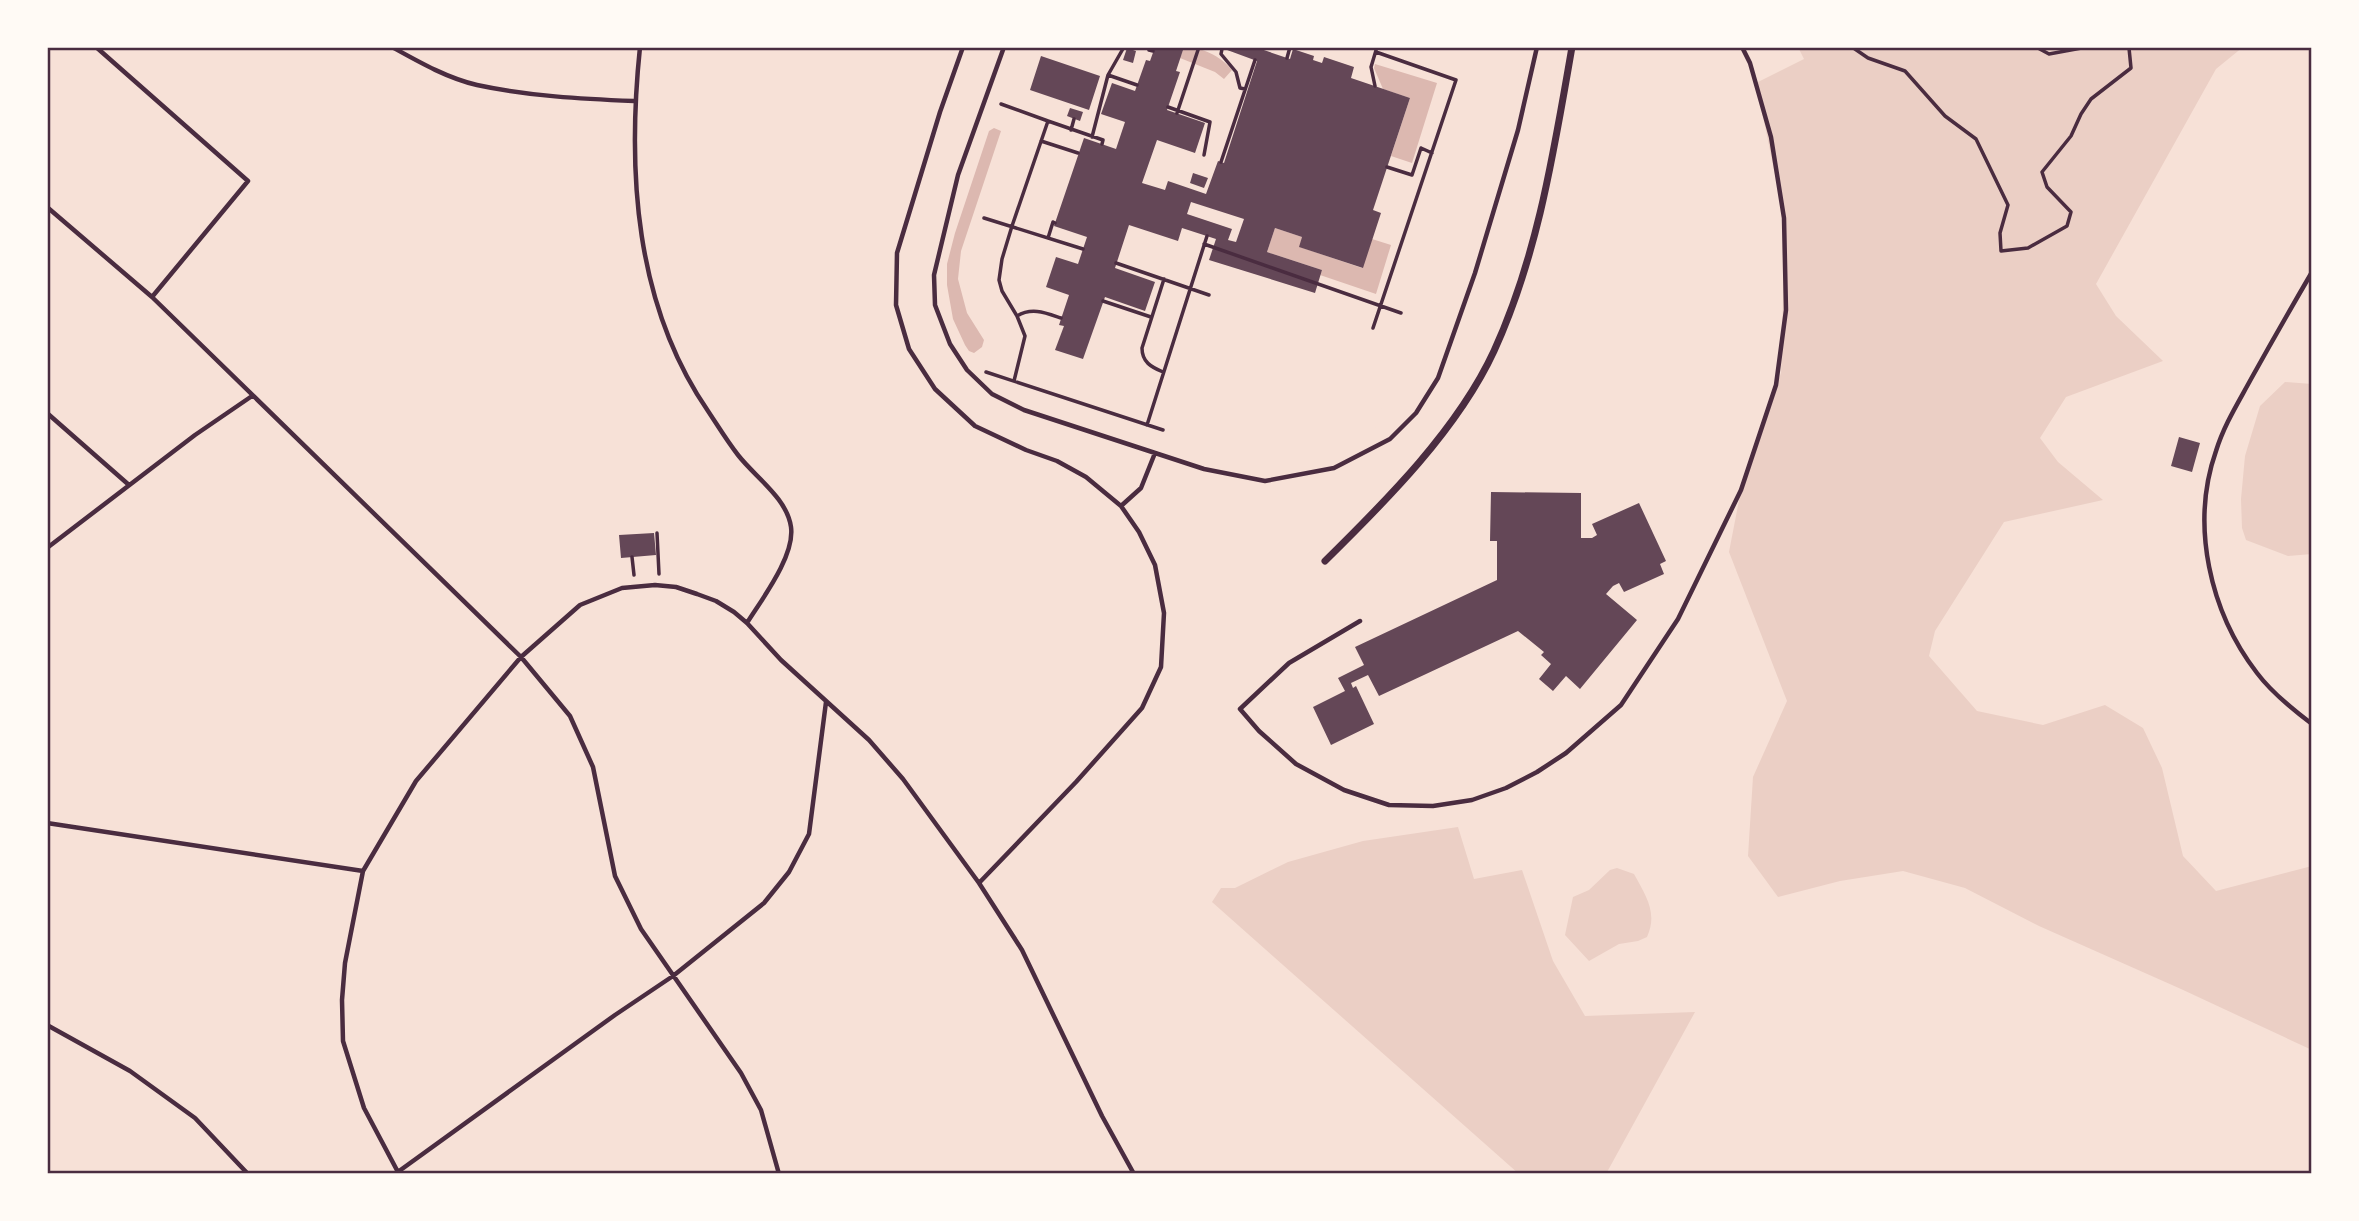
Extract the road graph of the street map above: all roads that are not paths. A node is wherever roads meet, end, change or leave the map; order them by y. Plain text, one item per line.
1 (96, 47) edge
2 (393, 47) edge
3 (640, 47) edge
4 (963, 47) edge
5 (1004, 47) edge
6 (1537, 47) edge
7 (1572, 47) edge
8 (1742, 47) edge
9 (634, 101) junction
10 (47, 206) edge
11 (2312, 272) edge
12 (152, 297) junction
13 (252, 396) junction
14 (47, 413) edge
15 (1155, 453) junction
16 (129, 485) junction
17 (1121, 506) junction
18 (47, 548) edge
19 (1325, 561) dead end
20 (1360, 621) dead end
21 (747, 623) junction
22 (521, 657) junction
23 (826, 702) junction
24 (2312, 724) edge
25 (47, 823) edge
26 (363, 871) junction
27 (979, 883) junction
28 (673, 976) junction
29 (47, 1025) edge
30 (397, 1173) edge
31 (248, 1174) edge
32 (779, 1174) edge
33 (1134, 1174) edge

1 - 12 lane
2 - 9 lane
3 - 9 lane
4 - 17 lane
5 - 15 lane
6 - 15 lane
7 - 19 street
8 - 20 lane
9 - 21 lane
10 - 12 lane
11 - 24 lane
12 - 13 lane
13 - 16 lane
13 - 22 lane
14 - 16 lane
15 - 17 lane
16 - 18 lane
17 - 27 lane
21 - 22 lane
21 - 23 lane
22 - 26 lane
22 - 28 lane
23 - 27 lane
23 - 28 lane
25 - 26 lane
26 - 30 lane
27 - 33 lane
28 - 30 lane
28 - 32 lane
29 - 31 lane

